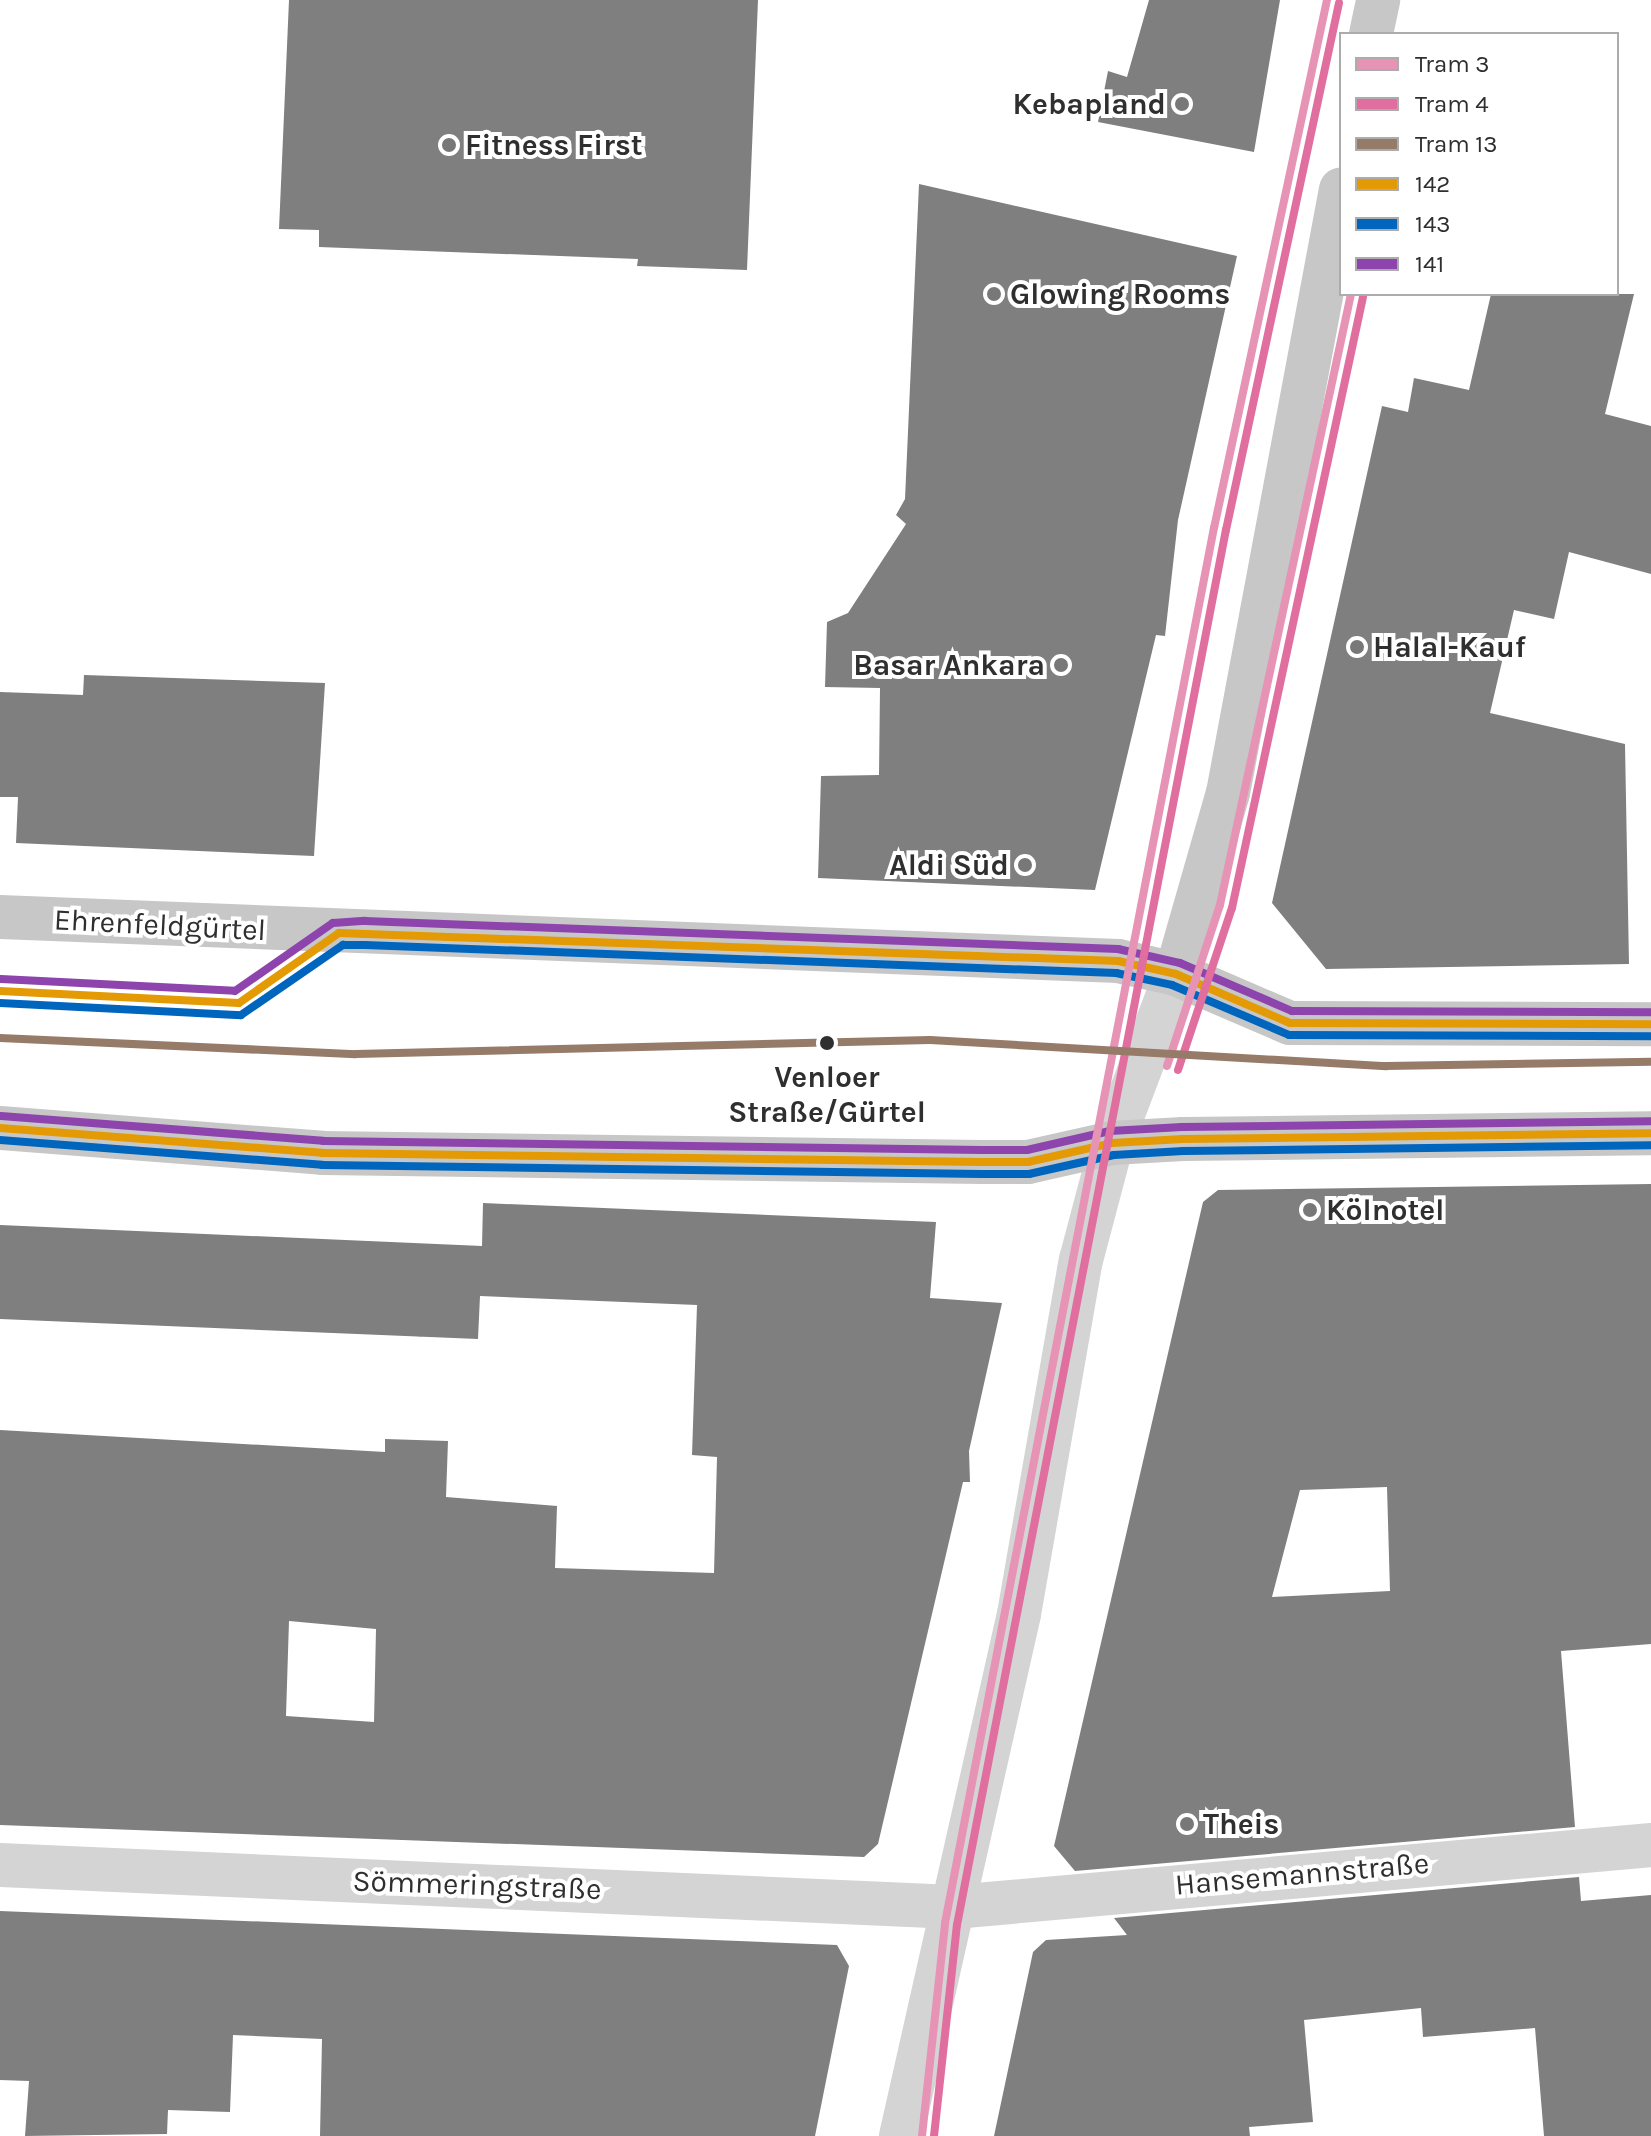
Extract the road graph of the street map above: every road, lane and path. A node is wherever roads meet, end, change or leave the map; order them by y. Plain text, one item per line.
1 (1378, 0) edge
2 (1371, 32) edge
3 (1339, 200) edge
4 (0, 917) edge
5 (1176, 974) junction
6 (1651, 1024) edge
7 (0, 1128) edge
8 (1651, 1133) edge
9 (1112, 1143) junction
10 (1651, 1845) edge
11 (0, 1865) edge
12 (954, 1907) junction
13 (901, 2136) edge

1 - 2 main road
3 - 5 main road
4 - 5 main road, Ehrenfeldgürtel
5 - 6 main road, Ehrenfeldgürtel
5 - 9 street
7 - 9 main road
8 - 9 main road
9 - 12 street
10 - 12 street, Hansemannstraße
11 - 12 street, Sömmeringstraße
12 - 13 street

